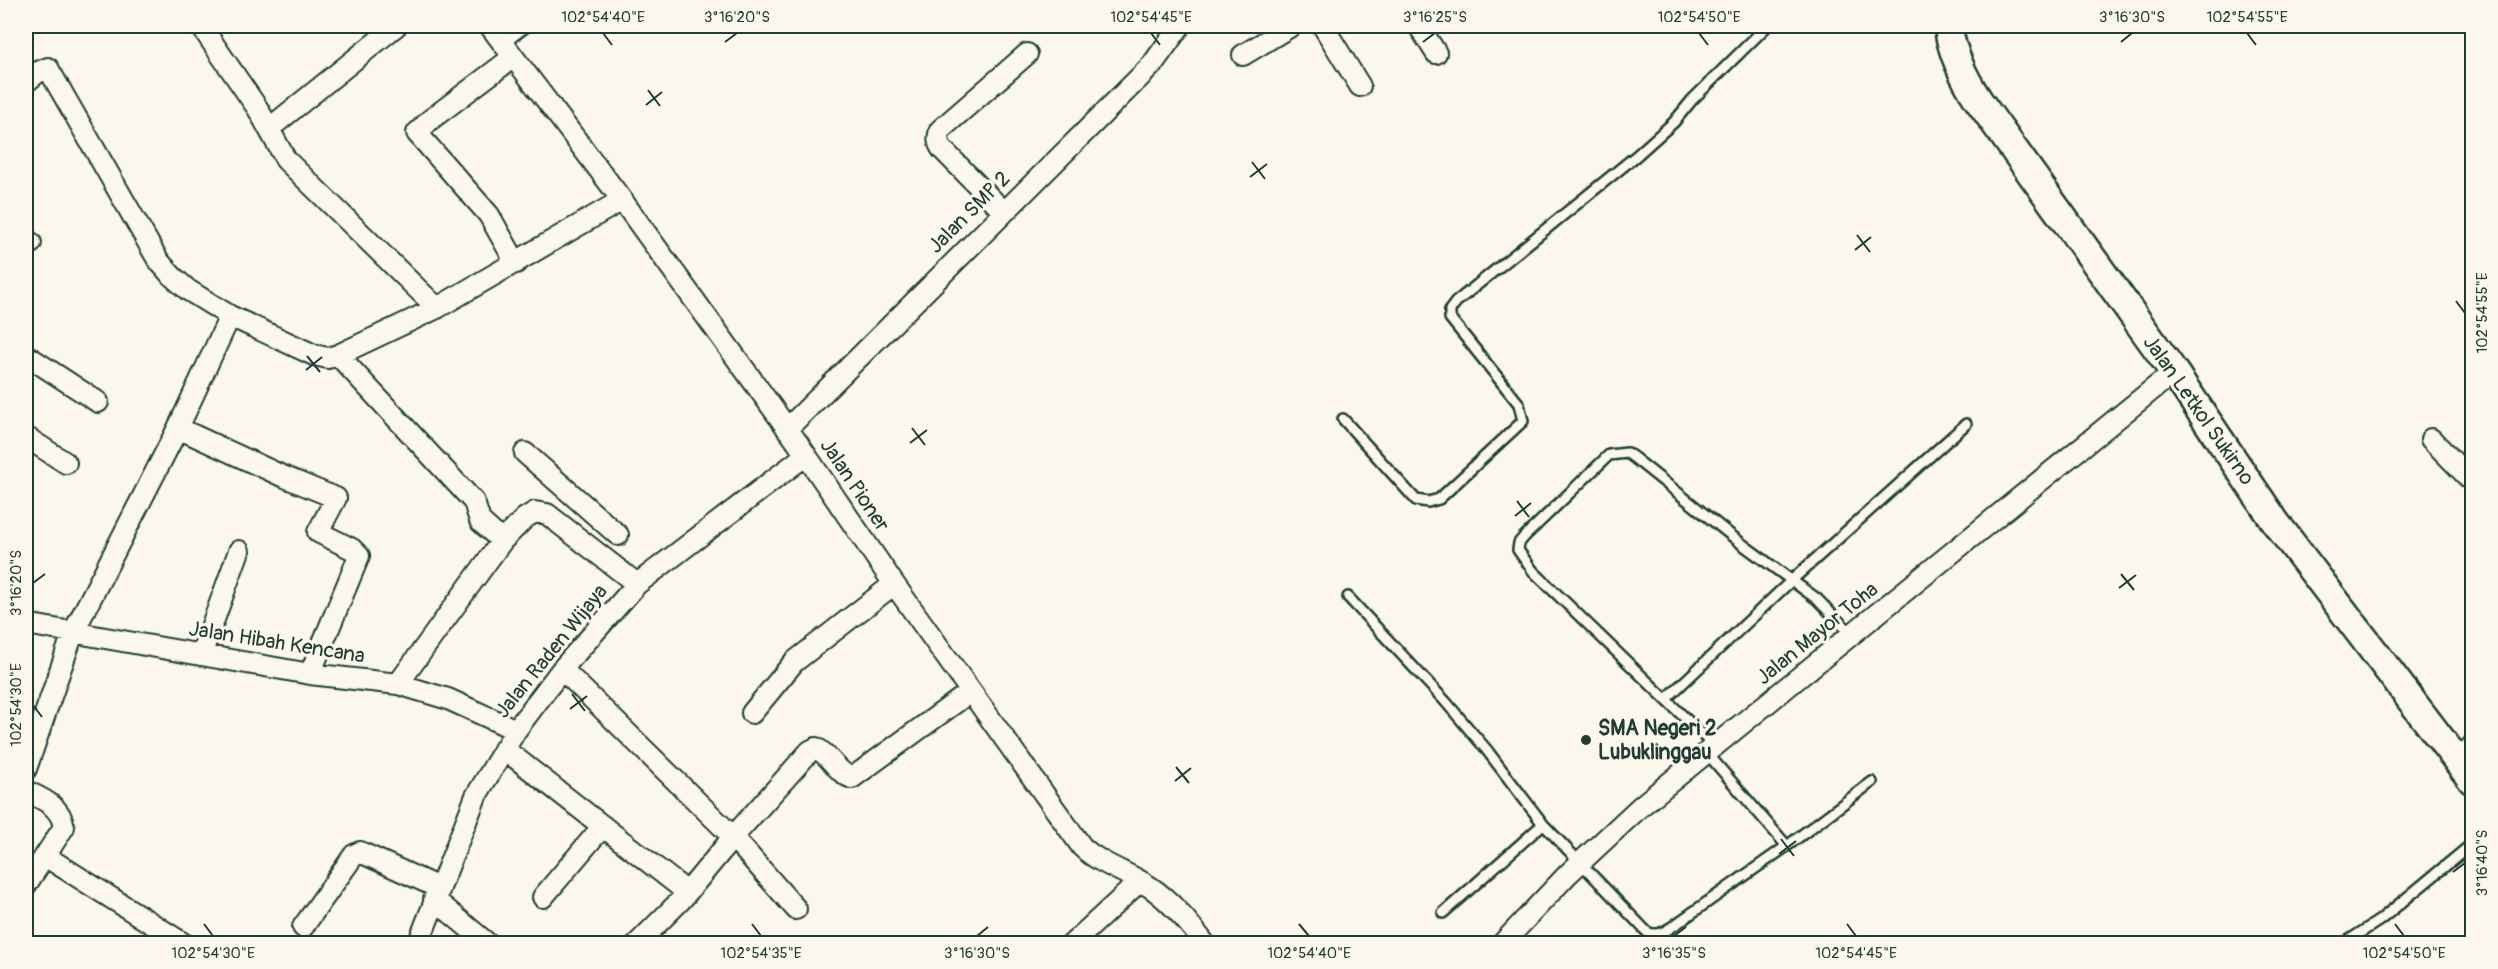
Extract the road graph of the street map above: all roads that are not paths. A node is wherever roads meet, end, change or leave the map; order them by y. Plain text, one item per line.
1 (201, 26) edge
2 (396, 26) edge
3 (490, 26) edge
4 (527, 26) edge
5 (1180, 26) edge
6 (1288, 26) edge
7 (1323, 26) edge
8 (1419, 26) edge
9 (1767, 26) edge
10 (1948, 26) edge
11 (508, 51) junction
12 (1436, 53) dead end
13 (1027, 54) dead end
14 (1243, 55) dead end
15 (26, 82) edge
16 (1360, 86) dead end
17 (270, 128) junction
18 (622, 200) junction
19 (1004, 212) junction
20 (516, 263) junction
21 (437, 308) junction
22 (230, 316) junction
23 (26, 355) edge
24 (338, 355) junction
25 (2174, 372) junction
26 (98, 402) dead end
27 (1343, 419) dead end
28 (1966, 424) dead end
29 (178, 428) junction
30 (787, 429) junction
31 (26, 437) edge
32 (2431, 439) dead end
33 (525, 453) dead end
34 (806, 455) junction
35 (66, 463) dead end
36 (2472, 481) edge
37 (565, 490) junction
38 (547, 514) junction
39 (618, 535) dead end
40 (502, 541) junction
41 (239, 551) dead end
42 (1792, 580) junction
43 (637, 584) junction
44 (894, 584) junction
45 (1348, 597) dead end
46 (26, 624) edge
47 (73, 633) junction
48 (1853, 636) junction
49 (201, 655) junction
50 (562, 669) junction
51 (310, 675) junction
52 (398, 684) junction
53 (970, 692) junction
54 (1666, 699) junction
55 (752, 713) dead end
56 (516, 730) junction
57 (504, 749) junction
58 (1710, 749) junction
59 (2468, 763) edge
60 (26, 769) edge
61 (1872, 782) dead end
62 (26, 791) edge
63 (1543, 824) junction
64 (603, 826) junction
65 (733, 837) junction
66 (2472, 844) edge
67 (1787, 846) junction
68 (45, 856) junction
69 (1579, 864) junction
70 (1140, 881) junction
71 (26, 885) edge
72 (687, 892) junction
73 (437, 894) junction
74 (543, 897) dead end
75 (796, 909) dead end
76 (1443, 913) dead end
77 (303, 927) dead end
78 (184, 944) edge
79 (418, 944) edge
80 (488, 944) edge
81 (637, 944) edge
82 (1072, 944) edge
83 (1205, 944) edge
84 (1502, 944) edge
85 (2343, 944) edge

1 - 17 street
2 - 17 street
3 - 11 street, Jalan Pioner
4 - 11 lane
5 - 19 street, Jalan SMP 2
6 - 14 street
7 - 16 street
8 - 12 street
9 - 27 lane
10 - 25 main road, Jalan Letkol Sukirno
11 - 18 street, Jalan Pioner
11 - 20 street
13 - 19 street
15 - 22 street
17 - 21 street
18 - 20 street
18 - 30 street, Jalan Pioner
19 - 30 street, Jalan SMP 2
20 - 21 street
21 - 24 street
22 - 24 street
22 - 29 street
23 - 26 street
24 - 40 street
25 - 48 street, Jalan Mayor Toha
25 - 59 main road, Jalan Letkol Sukirno
28 - 42 lane
29 - 47 street
29 - 51 street
30 - 34 street, Jalan Pioner
31 - 35 street
32 - 36 street
33 - 37 street
34 - 43 street, Jalan Raden Wijaya
34 - 44 street, Jalan Pioner
37 - 38 street
37 - 39 street
38 - 40 street
38 - 43 street
40 - 52 street
41 - 49 street
42 - 48 lane
42 - 54 lane
42 - 54 lane
43 - 50 street, Jalan Raden Wijaya
44 - 53 street, Jalan Pioner
44 - 55 street
45 - 63 lane
46 - 47 street, Jalan Hibah Kencana
47 - 49 street, Jalan Hibah Kencana
47 - 60 street
48 - 58 street, Jalan Mayor Toha
49 - 51 street, Jalan Hibah Kencana
50 - 56 street, Jalan Raden Wijaya
50 - 65 street
51 - 52 street, Jalan Hibah Kencana
52 - 56 street, Jalan Hibah Kencana
53 - 65 street
53 - 70 street, Jalan Pioner
54 - 58 lane
56 - 57 street, Jalan Raden Wijaya
57 - 64 street
57 - 73 street, Jalan Raden Wijaya
58 - 67 lane
58 - 69 street, Jalan Mayor Toha
61 - 67 lane
62 - 68 street
63 - 69 lane
63 - 76 lane
64 - 72 street
64 - 74 street
65 - 72 street
65 - 75 street
66 - 85 lane
67 - 69 lane
68 - 71 street
68 - 78 street
69 - 84 street, Jalan Mayor Toha
70 - 82 street
70 - 83 street, Jalan Pioner
72 - 81 street
73 - 77 street
73 - 79 street, Jalan Raden Wijaya
73 - 80 street

